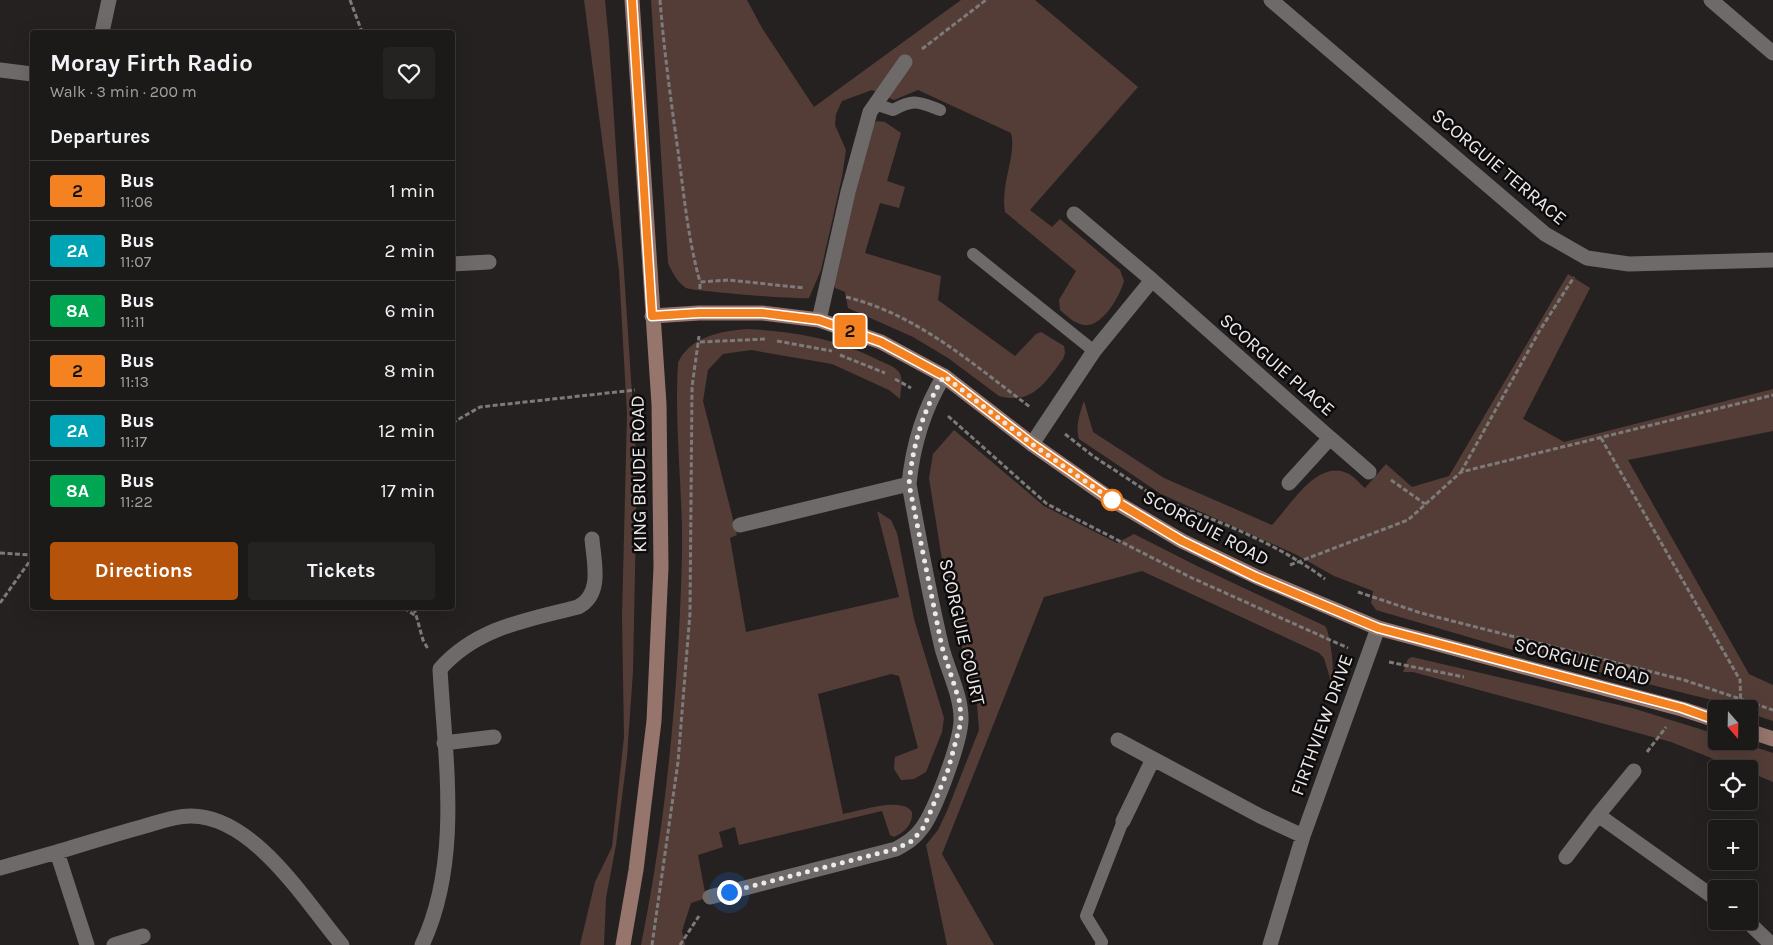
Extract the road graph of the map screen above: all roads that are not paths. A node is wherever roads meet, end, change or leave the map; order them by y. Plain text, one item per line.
1 (109, 0) edge
2 (632, 0) edge
3 (1271, 0) edge
4 (1711, 0) edge
5 (102, 30) edge
6 (1773, 53) edge
7 (906, 62) road end
8 (0, 70) edge
9 (30, 74) edge
10 (875, 104) junction
11 (940, 110) dead end
12 (1074, 214) dead end
13 (973, 254) dead end
14 (1773, 260) edge
15 (490, 262) dead end
16 (455, 264) edge
17 (1152, 280) junction
18 (652, 316) junction
19 (819, 320) junction
20 (1094, 351) junction
21 (944, 376) junction
22 (1330, 438) junction
23 (1032, 444) junction
24 (1369, 472) dead end
25 (1288, 483) dead end
26 (909, 484) junction
27 (740, 525) dead end
28 (592, 539) dead end
29 (1378, 628) junction
30 (1708, 717) edge
31 (1758, 733) edge
32 (494, 737) dead end
33 (1773, 739) edge
34 (1118, 740) dead end
35 (444, 743) junction
36 (1153, 759) junction
37 (1634, 771) road end
38 (1598, 815) junction
39 (1123, 822) joint
40 (1303, 836) junction
41 (57, 852) junction
42 (1566, 857) dead end
43 (0, 868) edge
44 (1708, 893) edge
45 (710, 897) road end
46 (1756, 930) edge
47 (143, 936) dead end
48 (1273, 944) edge
49 (87, 945) edge
50 (114, 945) edge
51 (342, 945) edge
52 (422, 945) edge
53 (623, 945) edge
54 (1101, 945) edge
55 (1772, 945) edge

1 - 5 street
2 - 18 street, KING BRUDE ROAD
3 - 14 street, SCORGUIE TERRACE
4 - 6 street
7 - 10 street
8 - 9 street
10 - 11 lane
10 - 19 street
12 - 17 street, SCORGUIE PLACE
13 - 20 lane
15 - 16 street
17 - 20 street
17 - 22 street, SCORGUIE PLACE
18 - 19 street, SCORGUIE ROAD
18 - 53 street, KING BRUDE ROAD
19 - 21 street, SCORGUIE ROAD
20 - 23 street
21 - 23 street, SCORGUIE ROAD
21 - 26 street, SCORGUIE COURT
22 - 24 street
22 - 25 street, SCORGUIE PLACE
23 - 29 street, SCORGUIE ROAD
26 - 27 street
26 - 45 street, SCORGUIE COURT
28 - 35 street
29 - 30 street, SCORGUIE ROAD
29 - 40 street, FIRTHVIEW DRIVE
31 - 33 street
32 - 35 street
34 - 36 street
35 - 52 street
36 - 39 street
36 - 40 street
37 - 38 street
38 - 42 street
38 - 44 street
39 - 54 lane
40 - 48 street, FIRTHVIEW DRIVE
41 - 43 street
41 - 49 street
41 - 51 street
46 - 55 street
47 - 50 street

